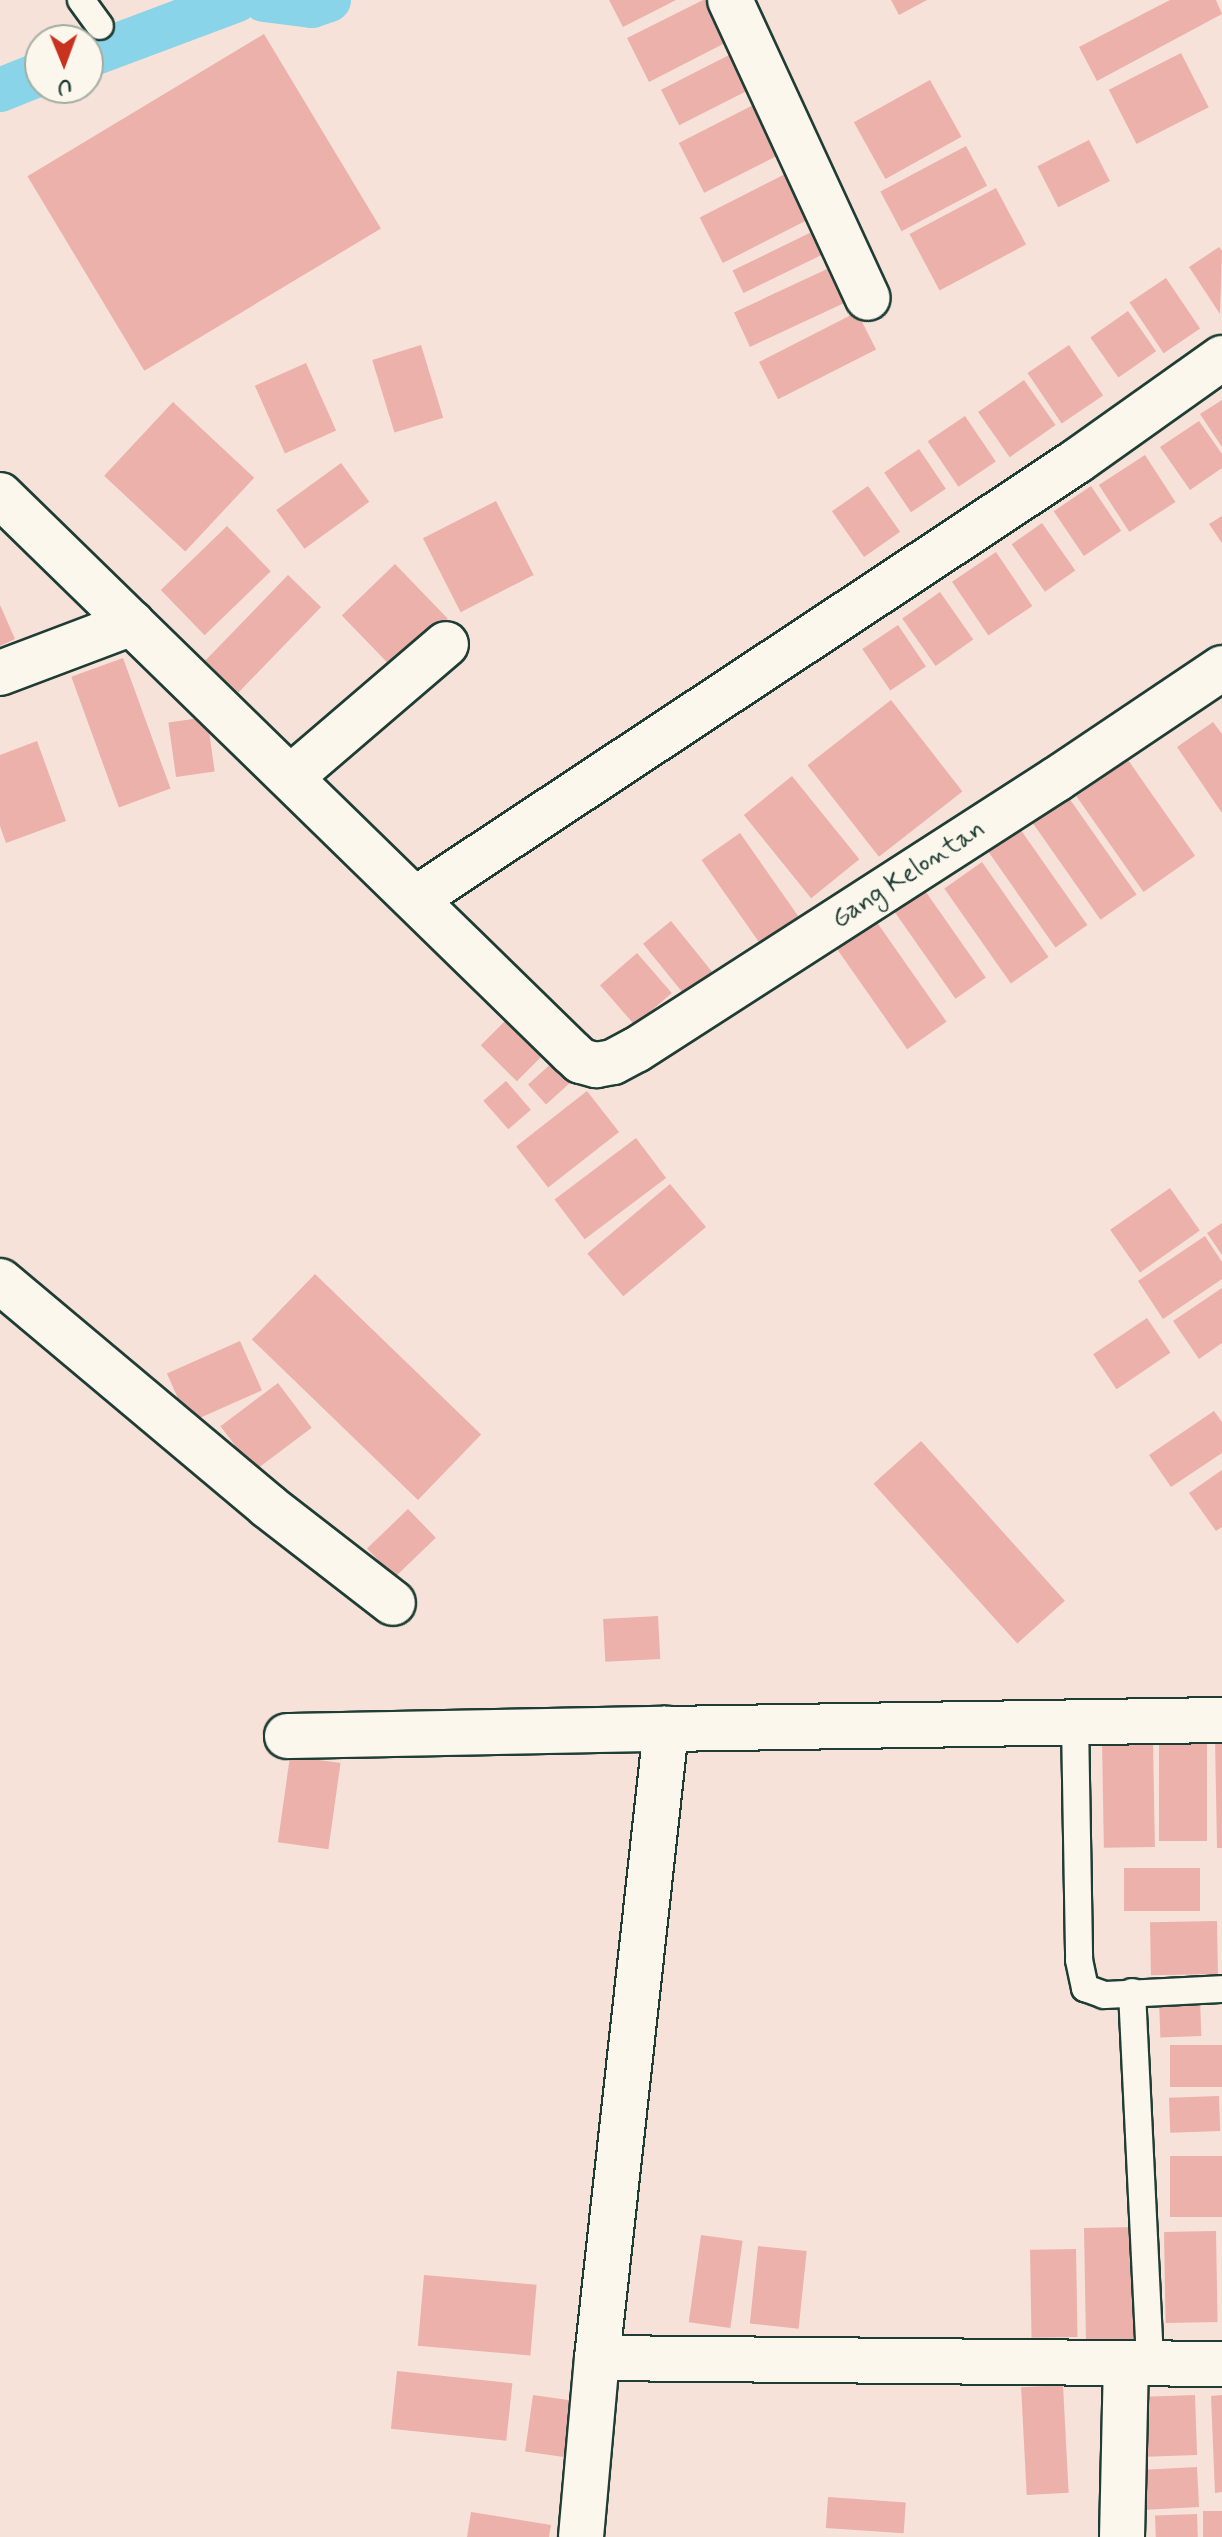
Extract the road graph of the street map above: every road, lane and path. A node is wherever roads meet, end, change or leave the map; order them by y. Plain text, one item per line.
1 (81, 0) edge
2 (730, 0) edge
3 (99, 24) edge
4 (868, 298) dead end
5 (1222, 358) edge
6 (0, 495) edge
7 (132, 623) junction
8 (446, 644) dead end
9 (1222, 668) edge
10 (0, 673) edge
11 (291, 777) junction
12 (417, 898) junction
13 (0, 1281) edge
14 (393, 1603) dead end
15 (1222, 1720) edge
16 (1075, 1722) junction
17 (666, 1729) junction
18 (287, 1736) dead end
19 (1222, 1989) edge
20 (1132, 1992) junction
21 (597, 2358) junction
22 (1222, 2364) edge
23 (1138, 2365) junction
24 (581, 2537) edge
25 (1122, 2537) edge

1 - 3 lane
2 - 4 street
5 - 12 street
6 - 7 street
7 - 10 street
7 - 11 street
8 - 11 street
9 - 12 street, Gang Kelontan
11 - 12 street
13 - 14 street
15 - 16 street
16 - 17 street
16 - 20 lane
17 - 18 street
17 - 21 street
19 - 20 lane
20 - 23 lane
21 - 23 street
21 - 24 street
22 - 23 street
23 - 25 street

